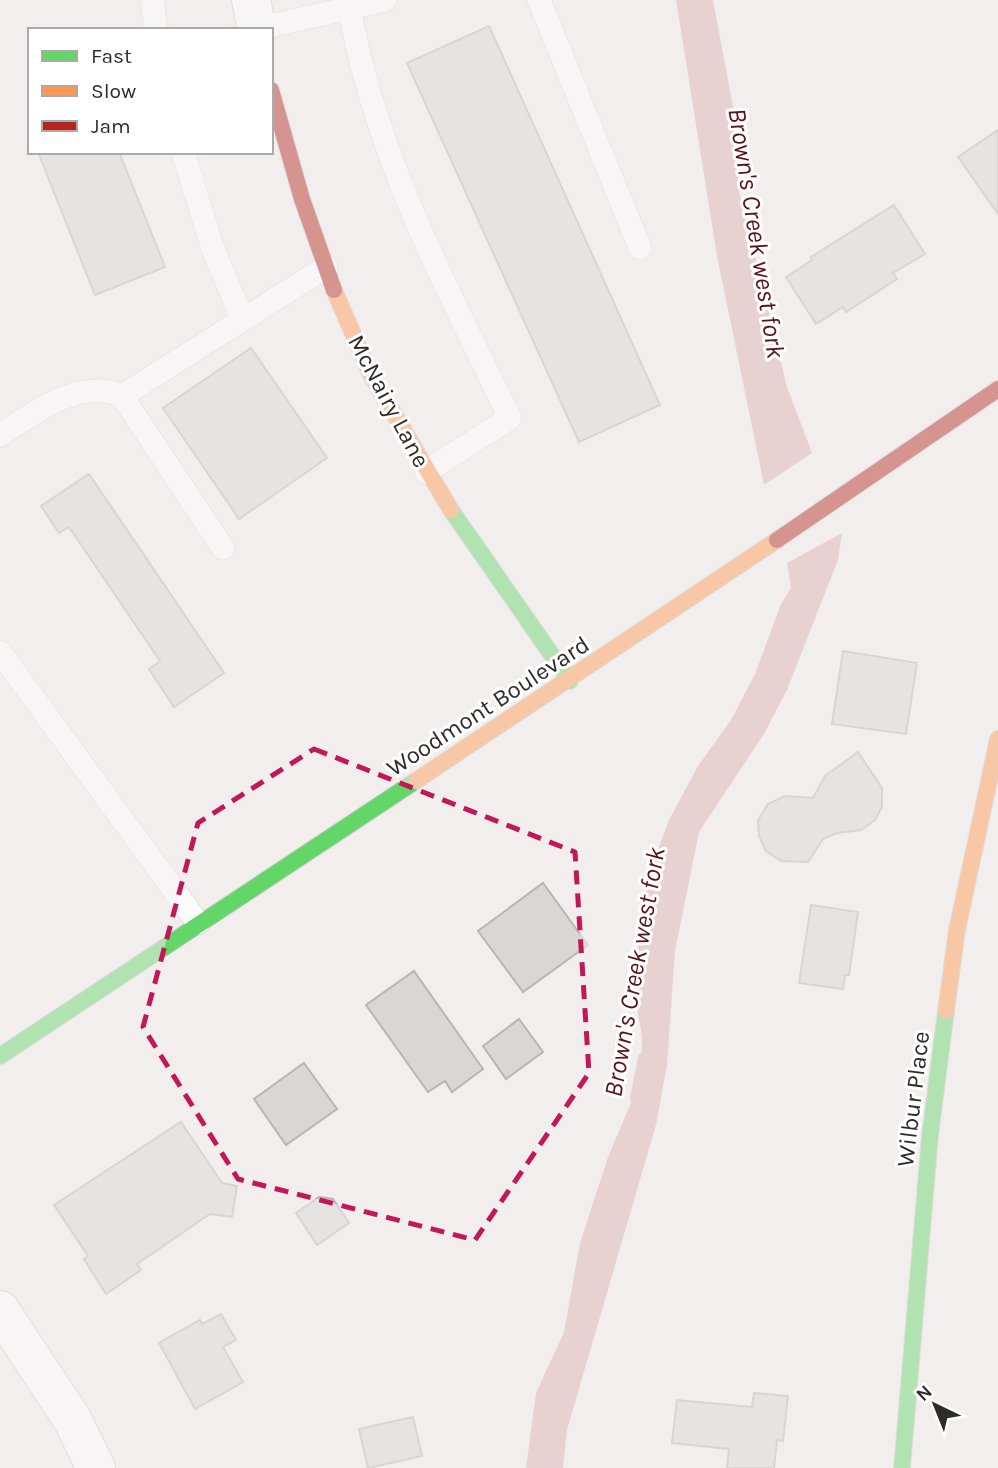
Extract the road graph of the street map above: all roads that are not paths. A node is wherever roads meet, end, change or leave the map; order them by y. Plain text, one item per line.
1 (152, 0) edge
2 (385, 0) edge
3 (539, 0) edge
4 (349, 4) edge
5 (255, 19) edge
6 (156, 28) edge
7 (273, 96) edge
8 (184, 154) edge
9 (640, 248) dead end
10 (326, 267) junction
11 (242, 318) junction
12 (998, 389) edge
13 (122, 396) junction
14 (0, 435) edge
15 (426, 472) junction
16 (223, 548) dead end
17 (4, 666) edge
18 (570, 681) junction
19 (998, 739) edge
20 (198, 923) junction
21 (0, 1056) edge
22 (0, 1310) edge
23 (96, 1468) edge
24 (902, 1468) edge

1 - 6 lane
2 - 4 lane
3 - 9 lane
4 - 5 lane
4 - 15 lane
7 - 10 street, McNairy Lane
8 - 11 lane
10 - 11 lane
10 - 15 street, McNairy Lane
11 - 13 lane
12 - 18 street, Woodmont Boulevard
13 - 14 lane
13 - 16 lane
15 - 18 street, McNairy Lane
17 - 20 lane
18 - 20 street, Woodmont Boulevard
19 - 24 street, Wilbur Place
20 - 21 street, Woodmont Boulevard
22 - 23 street

